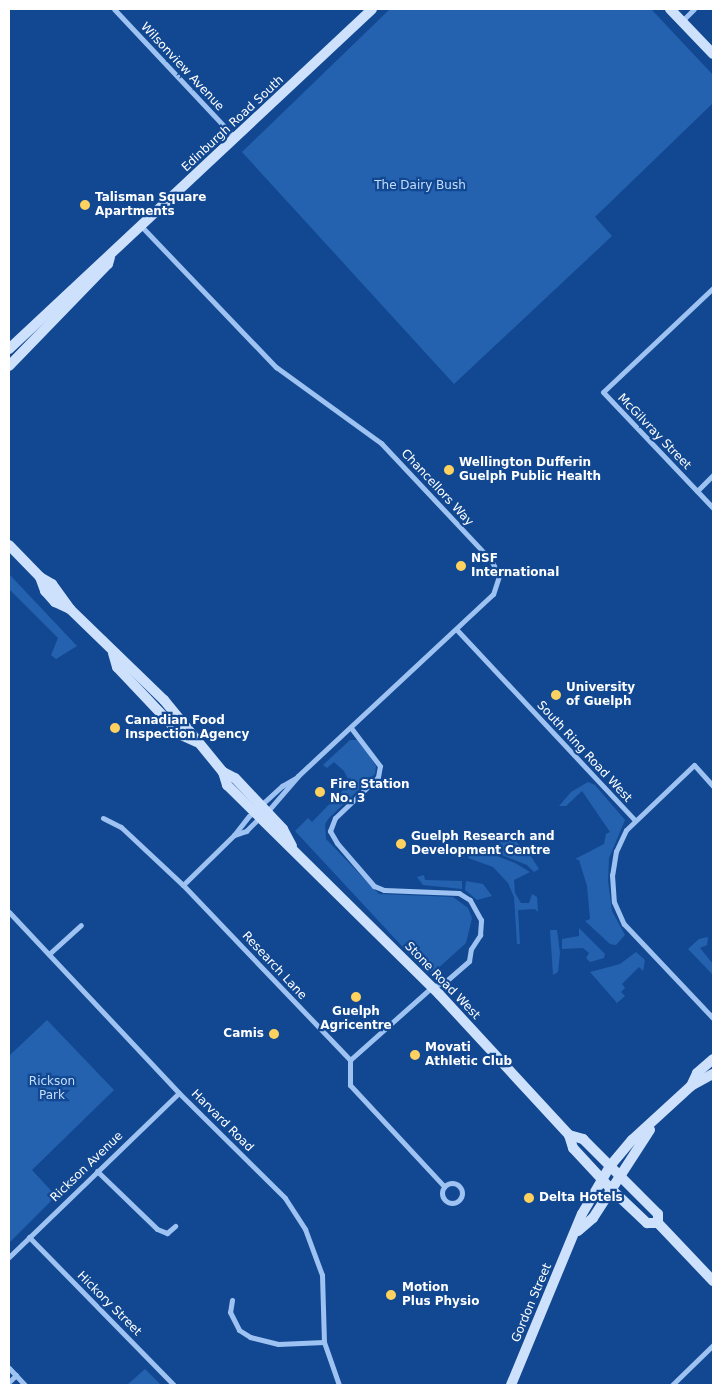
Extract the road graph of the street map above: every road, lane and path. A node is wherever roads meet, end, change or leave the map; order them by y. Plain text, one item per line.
1 (114, 9) edge
2 (372, 9) edge
3 (670, 9) edge
4 (694, 9) edge
5 (682, 21) junction
6 (713, 54) edge
7 (235, 139) junction
8 (142, 227) junction
9 (110, 257) junction
10 (713, 288) edge
11 (9, 349) edge
12 (9, 366) edge
13 (713, 475) edge
14 (697, 491) junction
15 (713, 508) edge
16 (9, 545) edge
17 (457, 630) junction
18 (351, 728) junction
19 (298, 776) junction
20 (713, 786) edge
21 (260, 812) junction
22 (103, 818) dead end
23 (635, 820) junction
24 (234, 835) junction
25 (183, 885) junction
26 (9, 912) edge
27 (81, 924) dead end
28 (49, 954) junction
29 (432, 988) junction
30 (713, 1018) edge
31 (713, 1059) edge
32 (350, 1060) junction
33 (713, 1074) edge
34 (691, 1086) junction
35 (179, 1092) junction
36 (655, 1122) junction
37 (569, 1135) junction
38 (610, 1166) junction
39 (97, 1171) junction
40 (618, 1174) junction
41 (602, 1179) junction
42 (444, 1186) junction
43 (611, 1189) junction
44 (658, 1223) junction
45 (175, 1226) dead end
46 (578, 1231) junction
47 (29, 1237) junction
48 (9, 1257) edge
49 (713, 1281) edge
50 (232, 1300) dead end
51 (324, 1342) junction
52 (713, 1345) edge
53 (9, 1368) edge
54 (16, 1376) junction
55 (9, 1382) edge
56 (25, 1385) edge
57 (174, 1385) edge
58 (339, 1385) edge
59 (511, 1385) edge
60 (672, 1385) edge

1 - 7 street, Wilsonview Avenue
2 - 7 main road, Edinburgh Road South
3 - 5 main road
4 - 5 street
5 - 6 main road
7 - 8 main road, Edinburgh Road South
8 - 9 main road, Edinburgh Road South
8 - 17 street, Chancellors Way
9 - 11 main road, Edinburgh Road South
9 - 12 main road, Edinburgh Road South
10 - 14 street, McGilvray Street
13 - 14 street
14 - 15 street, McGilvray Street
16 - 21 main road, Stone Road West
17 - 18 street, Chancellors Way
17 - 23 street, South Ring Road West
18 - 19 street, Chancellors Way
18 - 29 street
19 - 21 street, Chancellors Way
19 - 21 street, Chancellors Way
20 - 23 street
21 - 24 street
21 - 24 street
21 - 29 main road, Stone Road West
22 - 25 street, Research Lane
23 - 30 street, South Ring Road West
24 - 25 street
25 - 32 street, Research Lane
26 - 28 street, Harvard Road
27 - 28 street
28 - 35 street, Harvard Road
29 - 32 street
29 - 37 main road, Stone Road West
31 - 34 main road, Gordon Street
32 - 42 street
33 - 34 main road, Gordon Street
34 - 36 main road, Gordon Street
35 - 39 street, Rickson Avenue
35 - 51 street, Harvard Road
36 - 38 main road, Gordon Street
36 - 40 main road, Gordon Street
37 - 38 main road, Stone Road West
37 - 41 main road, Stone Road West
38 - 40 main road, Stone Road West
38 - 41 main road, Gordon Street
39 - 45 street
39 - 47 street, Rickson Avenue
40 - 43 main road, Gordon Street
40 - 44 main road, Stone Road West
41 - 43 main road, Stone Road West
41 - 46 main road, Gordon Street
42 - 42 street
43 - 44 main road, Stone Road West
43 - 46 main road, Gordon Street
44 - 49 main road
46 - 59 main road, Gordon Street
47 - 48 street, Rickson Avenue
47 - 57 street, Hickory Street
50 - 51 street
51 - 58 street, Harvard Road
52 - 60 street
53 - 54 street
54 - 55 street
54 - 56 street

